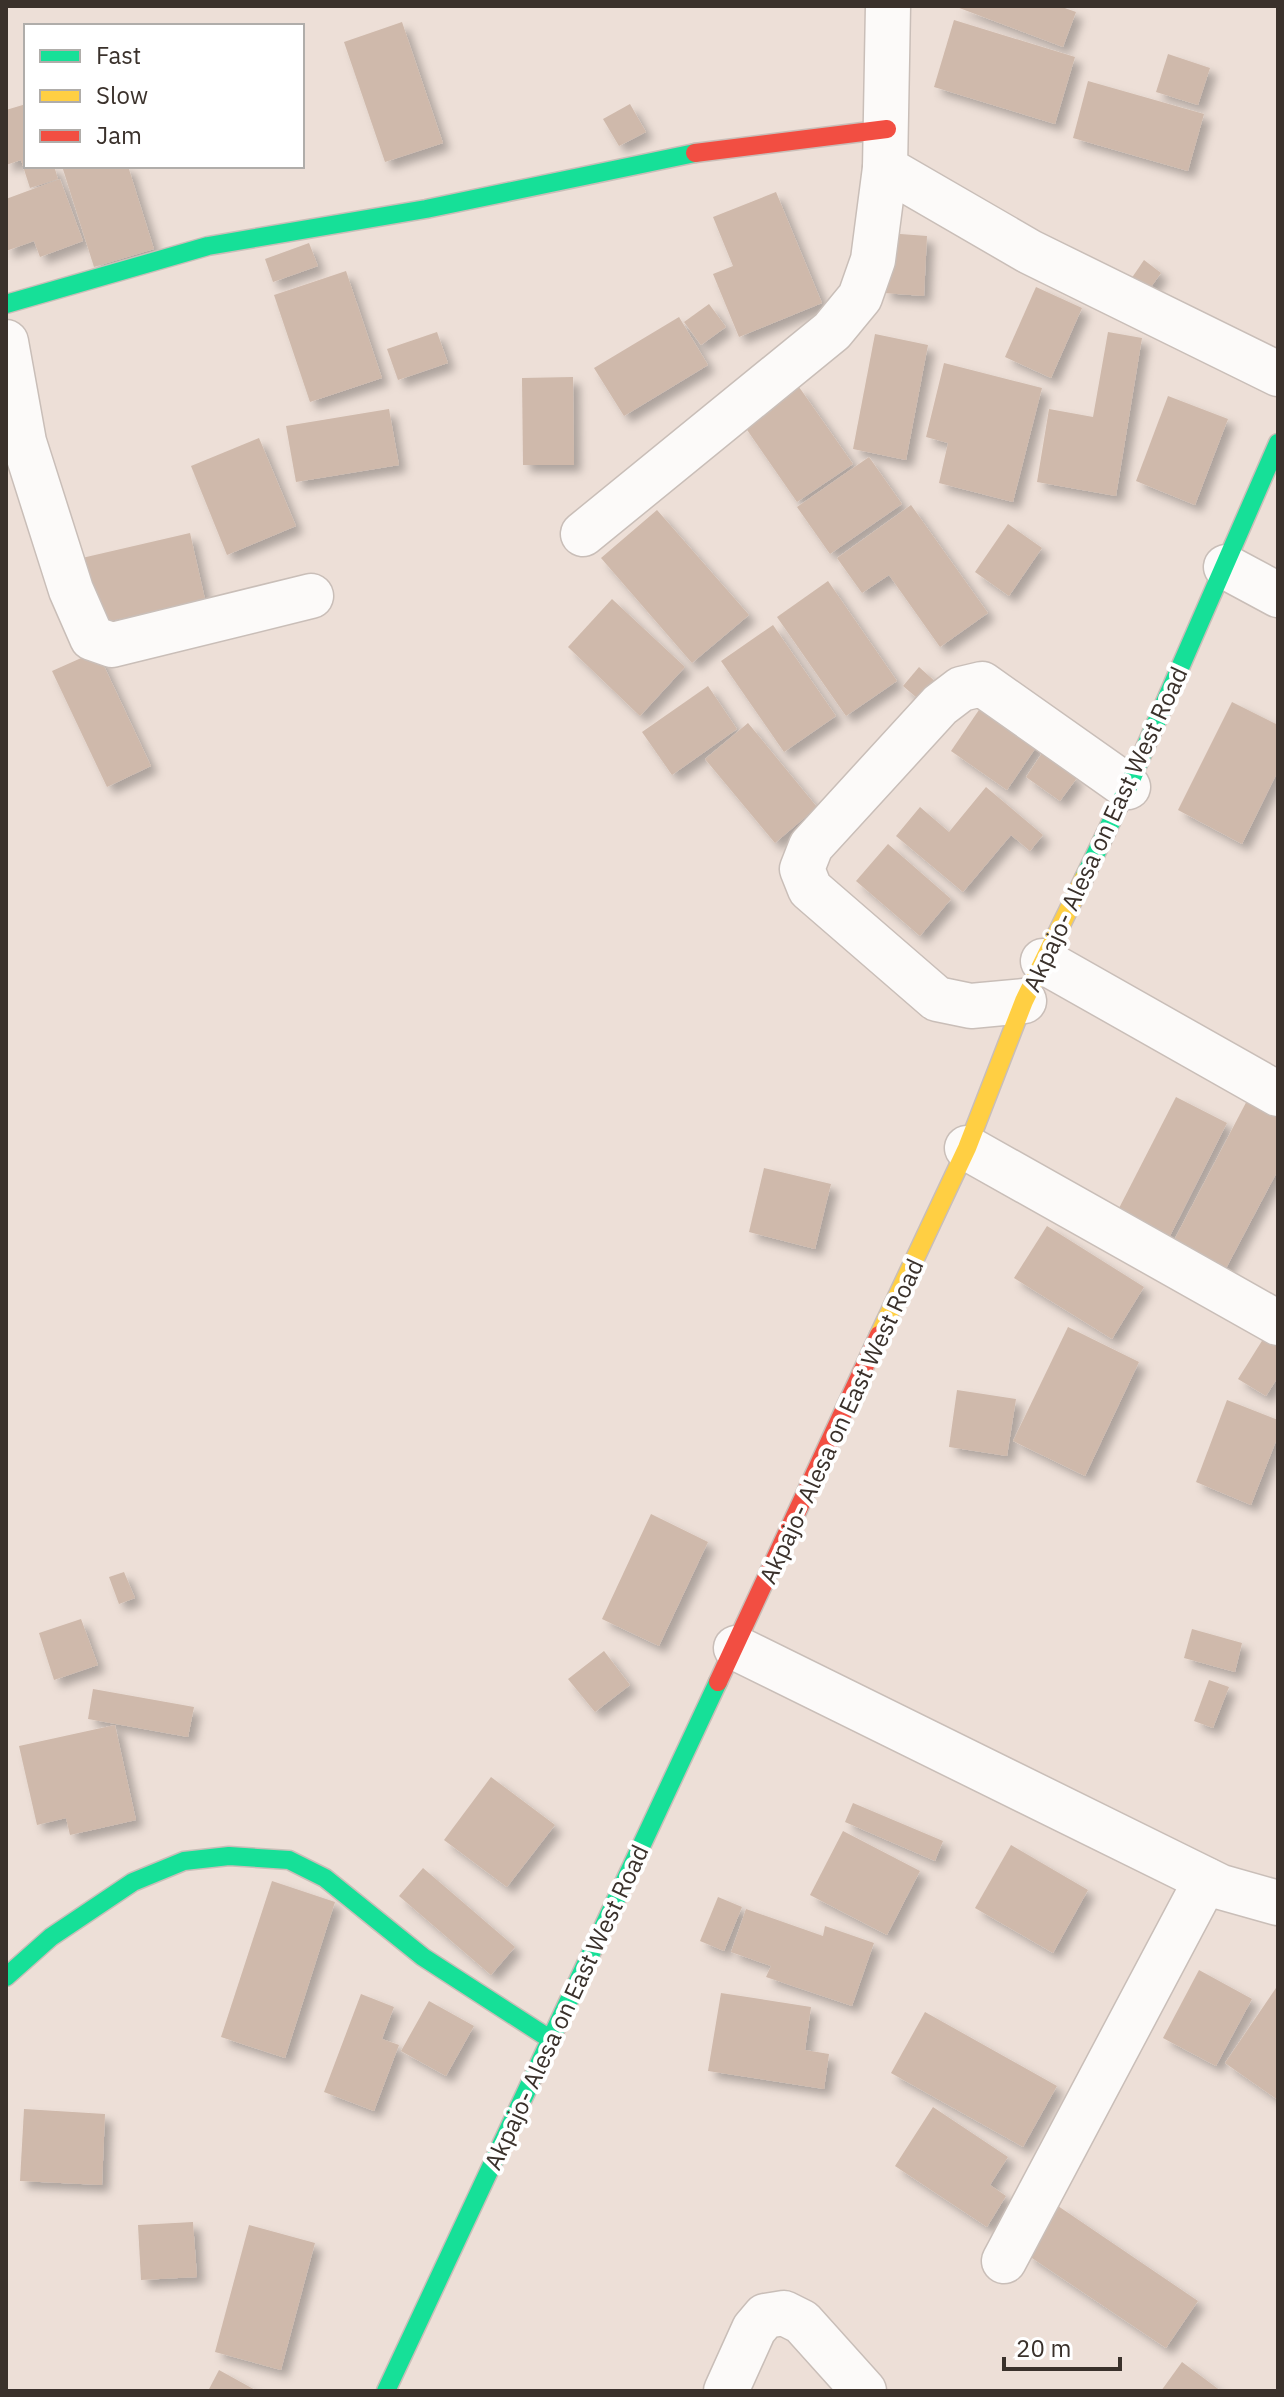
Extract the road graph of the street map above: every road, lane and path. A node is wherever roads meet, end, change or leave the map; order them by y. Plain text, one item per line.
1 (888, 6) edge
2 (886, 149) junction
3 (6, 304) edge
4 (6, 342) edge
5 (1278, 374) edge
6 (1278, 443) edge
7 (583, 534) dead end
8 (1226, 567) junction
9 (1278, 595) edge
10 (311, 596) dead end
11 (1128, 787) junction
12 (1043, 961) junction
13 (1024, 1001) junction
14 (1278, 1094) edge
15 (967, 1148) junction
16 (1278, 1323) edge
17 (736, 1648) junction
18 (1206, 1880) junction
19 (1278, 1903) edge
20 (6, 1977) edge
21 (550, 2039) junction
22 (1004, 2261) dead end
23 (386, 2391) edge
24 (726, 2391) edge
25 (864, 2391) edge

1 - 2 street
2 - 3 street
2 - 5 street
2 - 7 street
4 - 10 street
6 - 8 street, Akpajo- Alesa on East West Road
8 - 9 street
8 - 11 street, Akpajo- Alesa on East West Road
11 - 12 street, Akpajo- Alesa on East West Road
11 - 13 street
12 - 13 street, Akpajo- Alesa on East West Road
12 - 14 street
13 - 15 street, Akpajo- Alesa on East West Road
15 - 16 street
15 - 17 street, Akpajo- Alesa on East West Road
17 - 18 street
17 - 21 street, Akpajo- Alesa on East West Road
18 - 19 street
18 - 22 street
20 - 21 street
21 - 23 street, Akpajo- Alesa on East West Road
24 - 25 street

